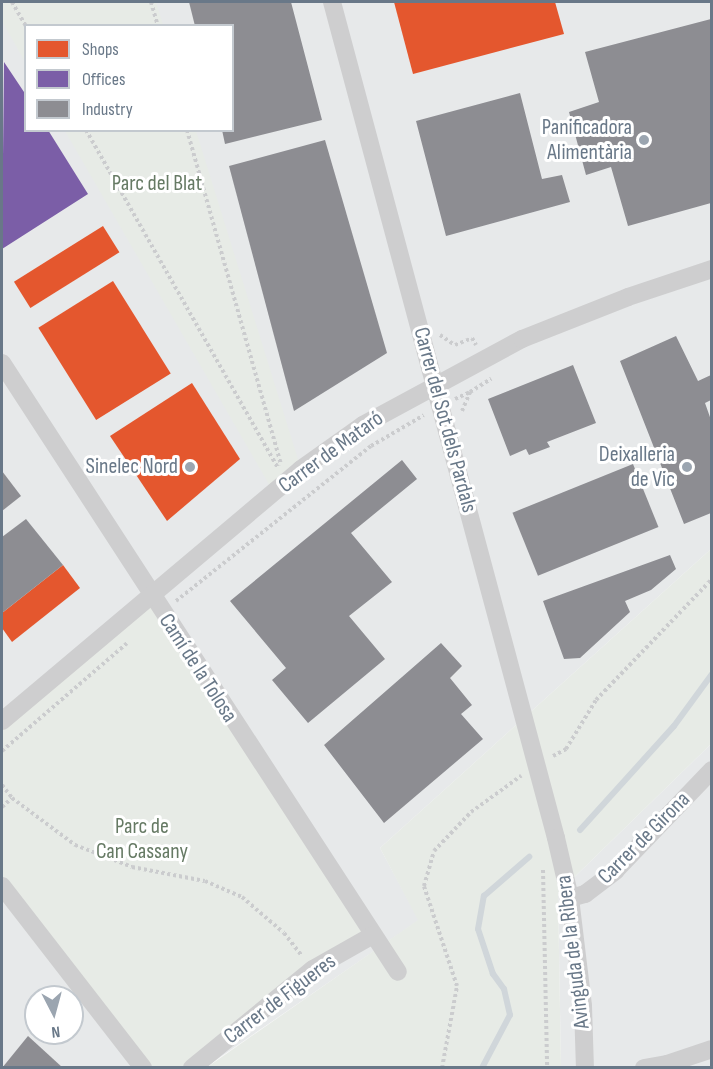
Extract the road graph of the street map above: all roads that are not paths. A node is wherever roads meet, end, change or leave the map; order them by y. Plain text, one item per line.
1 (332, 2) edge
2 (711, 269) edge
3 (3, 368) edge
4 (435, 385) junction
5 (157, 605) junction
6 (2, 721) edge
7 (711, 770) edge
8 (556, 838) joint
9 (2, 886) edge
10 (570, 898) junction
11 (373, 935) junction
12 (398, 972) dead end
13 (711, 1049) edge
14 (143, 1068) edge
15 (192, 1068) edge
16 (585, 1068) edge
17 (644, 1068) edge

1 - 4 street, Carrer del Sot dels Pardals
2 - 4 street, Carrer de Mataró
3 - 5 street, Camí de la Tolosa
4 - 5 street, Carrer de Mataró
4 - 8 street, Carrer del Sot dels Pardals
5 - 6 street, Carrer de Mataró
5 - 11 street, Camí de la Tolosa
7 - 10 street, Carrer de Girona
8 - 10 street, Avinguda de la Ribera
9 - 14 street
10 - 16 street, Avinguda de la Ribera
11 - 12 street, Camí de la Tolosa
11 - 15 street, Carrer de Figueres
13 - 17 street

